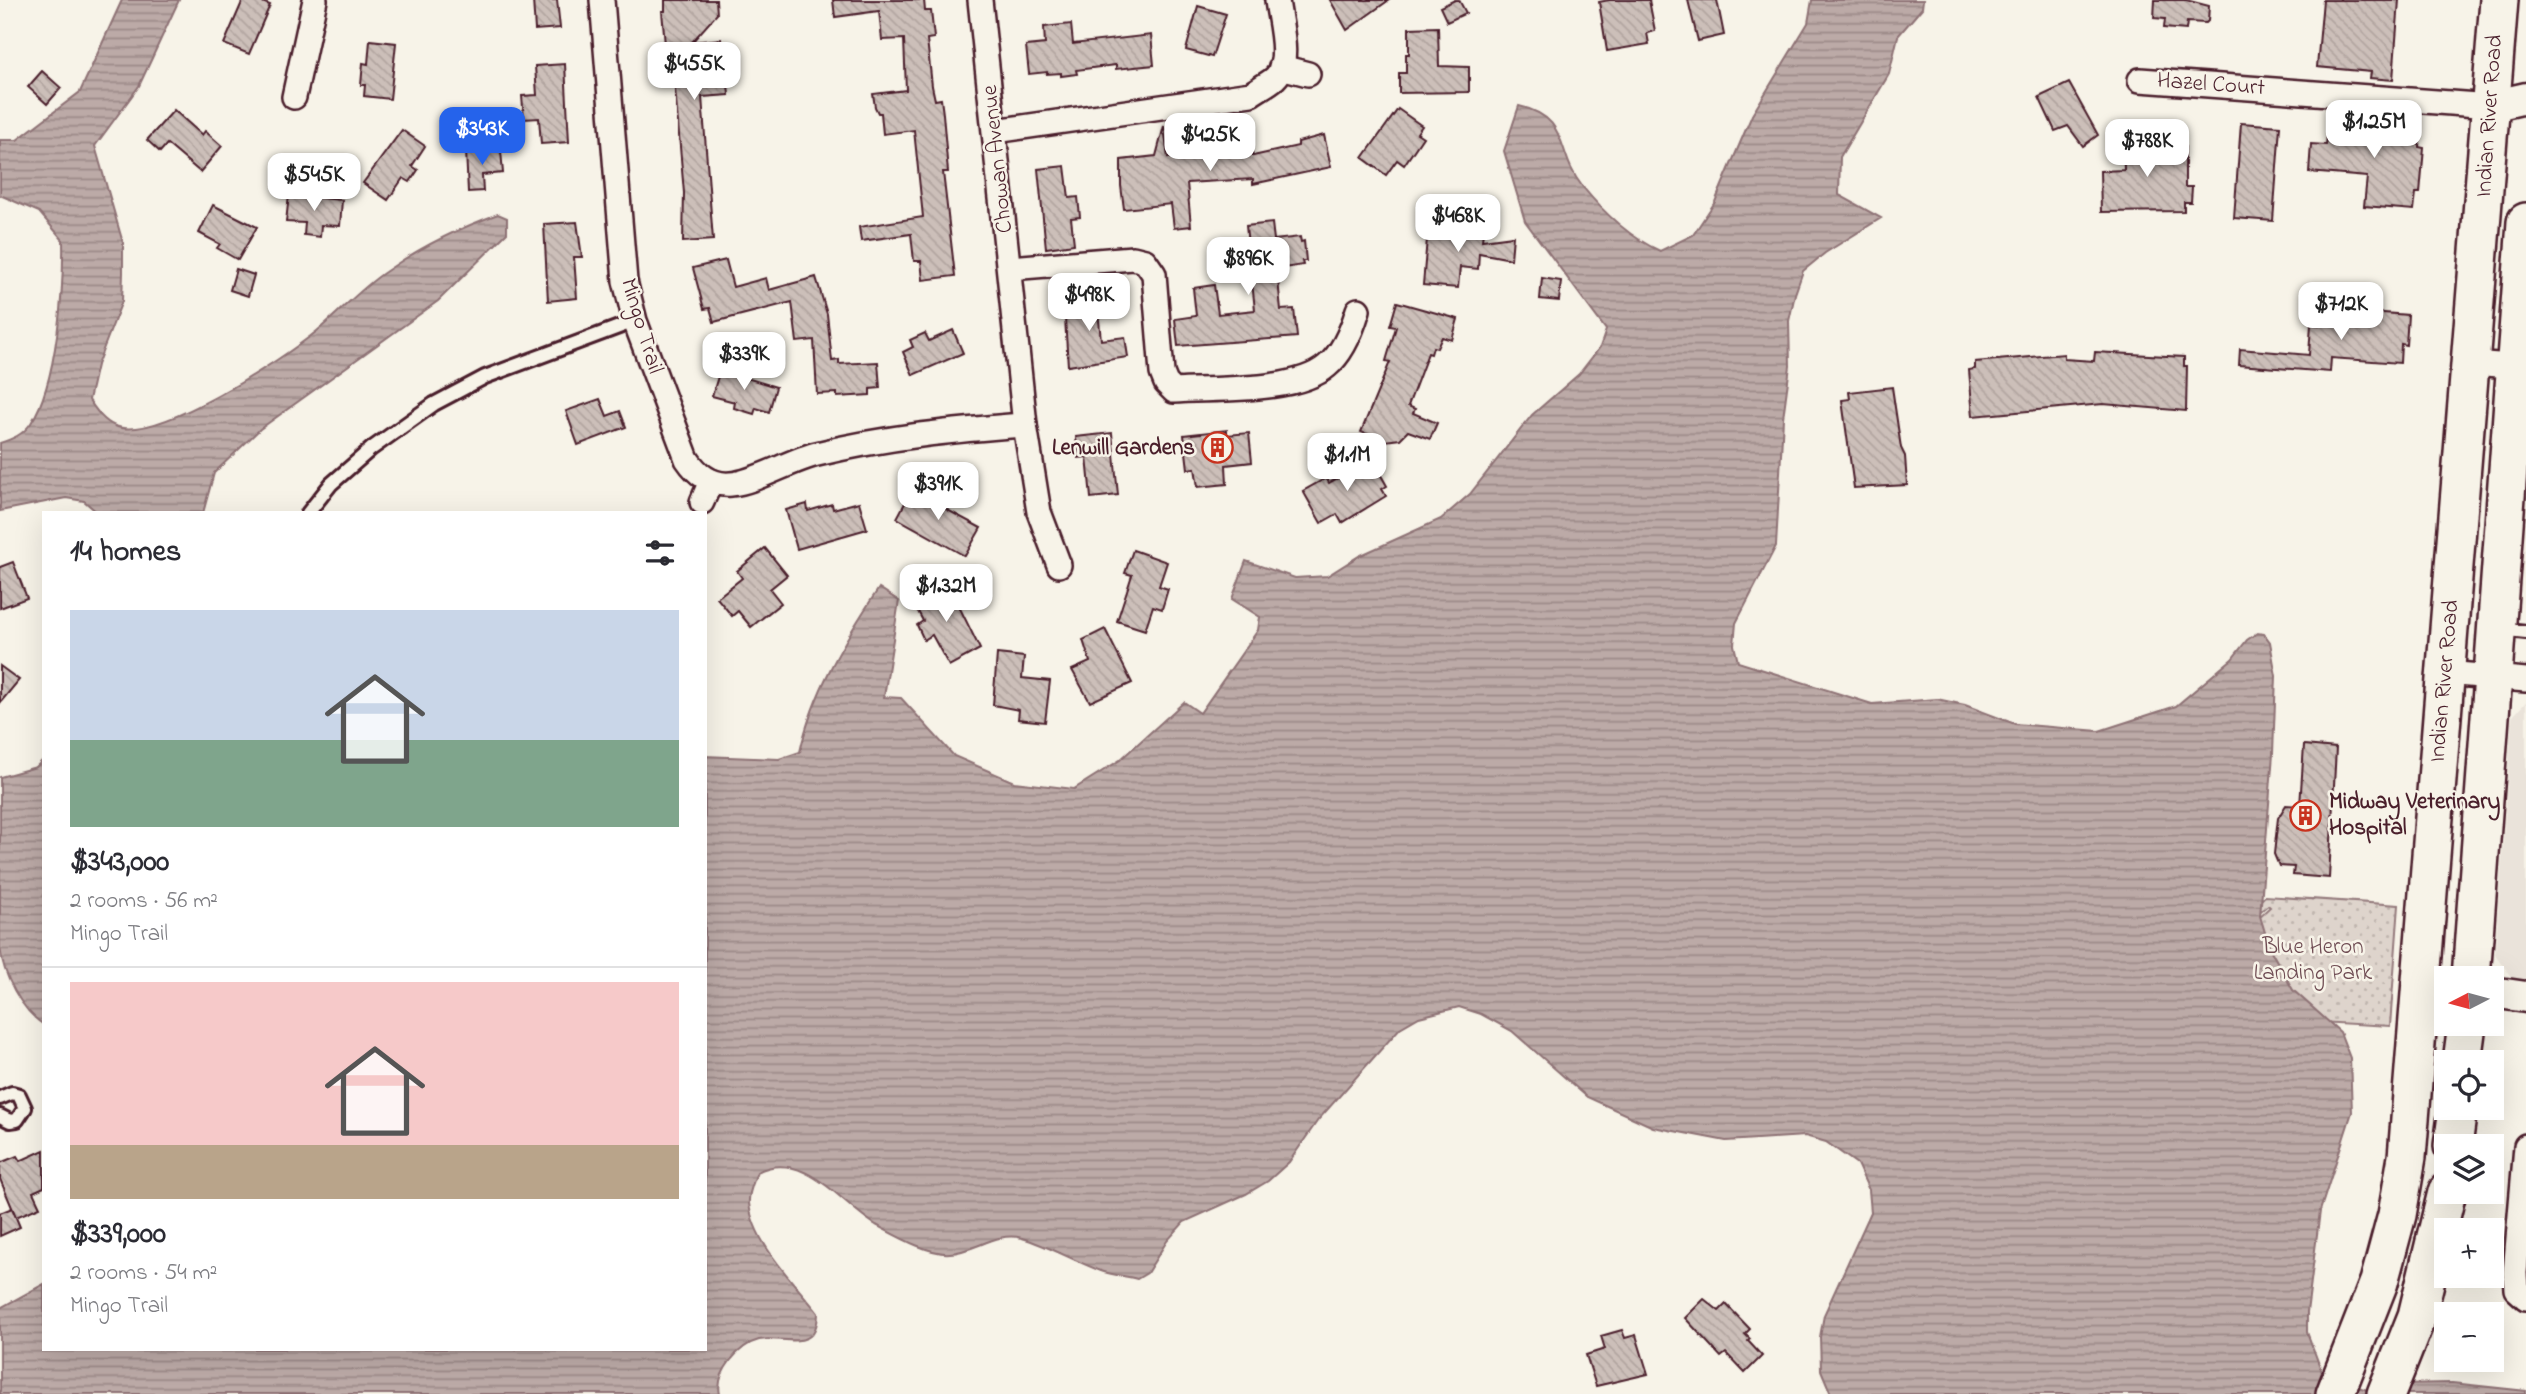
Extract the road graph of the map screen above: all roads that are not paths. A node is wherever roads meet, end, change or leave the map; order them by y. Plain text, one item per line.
1 (315, 0) edge
2 (602, 0) edge
3 (980, 0) edge
4 (1277, 0) edge
5 (2499, 0) edge
6 (1281, 67) junction
7 (1308, 74) dead end
8 (2140, 80) dead end
9 (294, 97) dead end
10 (2526, 98) edge
11 (2491, 106) junction
12 (995, 131) junction
13 (2526, 222) edge
14 (1010, 268) junction
15 (1358, 310) dead end
16 (635, 321) junction
17 (2472, 363) junction
18 (2521, 366) edge
19 (1025, 425) junction
20 (315, 510) edge
21 (1059, 565) dead end
22 (2519, 630) edge
23 (2446, 673) junction
24 (2510, 679) edge
25 (2435, 966) edge
26 (2473, 966) edge
27 (2434, 986) edge
28 (2504, 994) edge
29 (2526, 997) edge
30 (0, 1098) edge
31 (0, 1116) edge
32 (2526, 1146) edge
33 (2444, 1204) edge
34 (2526, 1298) edge
35 (2335, 1394) edge
36 (2386, 1394) edge

1 - 9 street
2 - 16 street, Mingo Trail
3 - 12 street, Chowan Avenue
4 - 6 street
5 - 11 main road, Indian River Road
6 - 7 street
6 - 12 street
8 - 11 street, Hazel Court
10 - 11 street
11 - 17 main road, Indian River Road
12 - 14 street, Chowan Avenue
13 - 18 main road, Indian River Road
14 - 15 street
14 - 19 street, Chowan Avenue
16 - 19 street, Mingo Trail
16 - 20 lane
17 - 18 street
17 - 23 main road, Indian River Road
18 - 22 main road, Indian River Road
19 - 21 street, Chowan Avenue
22 - 24 main road, Indian River Road
23 - 24 street
23 - 25 main road, Indian River Road
24 - 26 main road, Indian River Road
27 - 35 main road, Indian River Road
28 - 29 street
30 - 31 lane
32 - 34 street
33 - 36 main road

